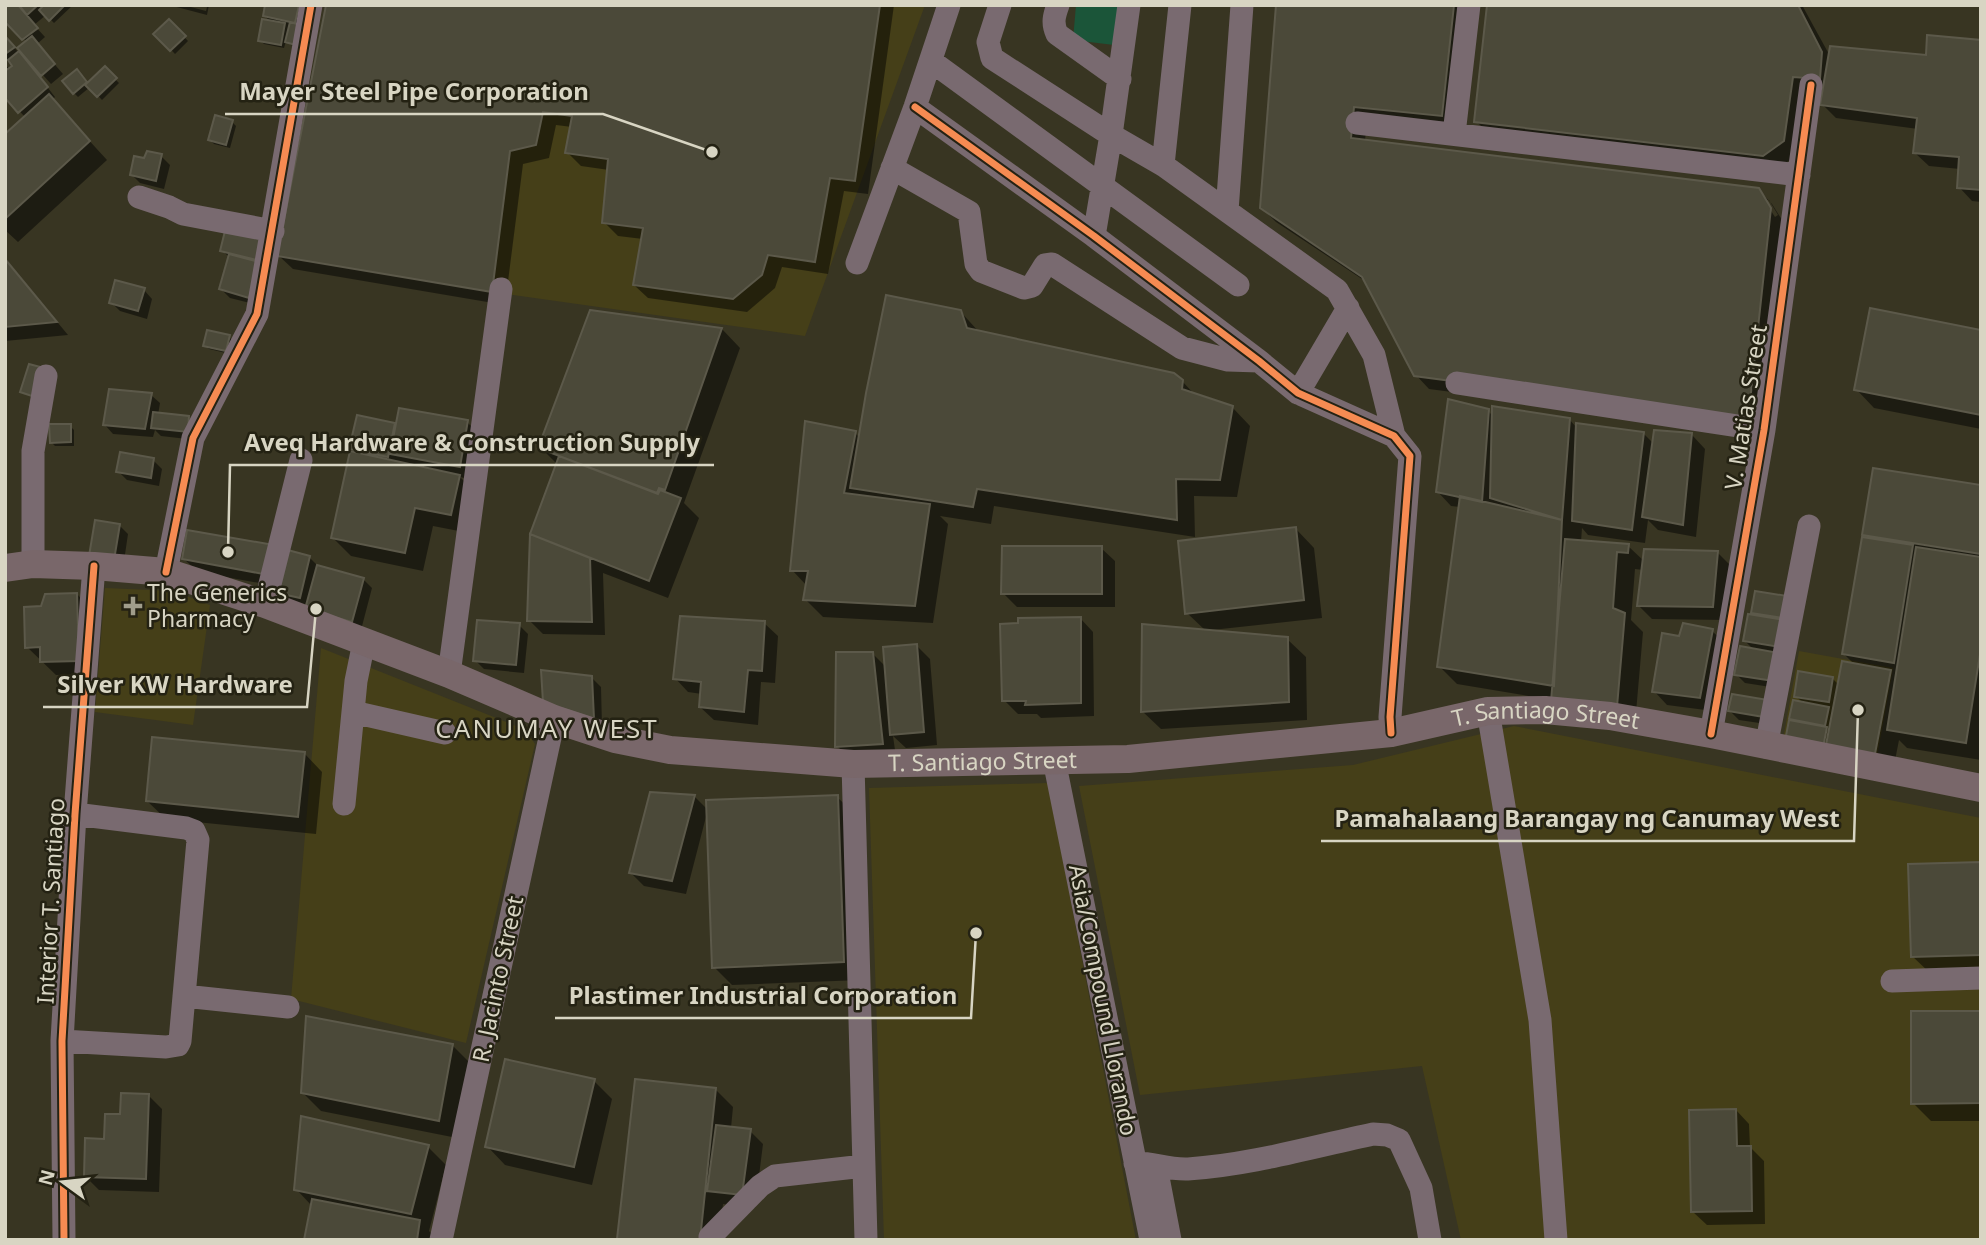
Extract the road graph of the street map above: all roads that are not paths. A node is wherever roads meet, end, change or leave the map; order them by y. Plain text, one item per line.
1 (311, 5) edge
2 (949, 5) edge
3 (1000, 5) edge
4 (1058, 5) edge
5 (1129, 5) edge
6 (1180, 5) edge
7 (1242, 5) edge
8 (1469, 5) edge
9 (931, 61) junction
10 (1120, 79) junction
11 (1811, 85) dead end
12 (915, 107) junction
13 (1357, 122) dead end
14 (1454, 134) junction
15 (1111, 135) junction
16 (1163, 165) junction
17 (892, 167) junction
18 (1799, 175) junction
19 (1104, 187) junction
20 (139, 197) dead end
21 (1227, 211) junction
22 (273, 231) junction
23 (1094, 236) junction
24 (857, 263) dead end
25 (1238, 285) dead end
26 (501, 289) dead end
27 (1348, 308) junction
28 (1259, 362) junction
29 (46, 376) dead end
30 (1457, 383) dead end
31 (1298, 393) junction
32 (1764, 430) junction
33 (1394, 436) junction
34 (301, 460) dead end
35 (1809, 526) dead end
36 (33, 564) junction
37 (94, 566) junction
38 (5, 568) edge
39 (166, 572) junction
40 (265, 604) junction
41 (364, 642) junction
42 (449, 674) junction
43 (1488, 710) junction
44 (353, 712) junction
45 (554, 719) junction
46 (445, 733) dead end
47 (1391, 733) junction
48 (1711, 734) junction
49 (1766, 747) junction
50 (1054, 760) junction
51 (853, 764) junction
52 (1981, 788) edge
53 (344, 804) dead end
54 (75, 814) junction
55 (1981, 978) edge
56 (1892, 981) dead end
57 (184, 996) junction
58 (288, 1007) dead end
59 (62, 1041) junction
60 (1145, 1165) junction
61 (864, 1166) junction
62 (710, 1237) dead end
63 (64, 1240) edge
64 (441, 1240) edge
65 (866, 1240) edge
66 (1151, 1240) edge
67 (1170, 1240) edge
68 (1430, 1240) edge
69 (1556, 1240) edge

1 - 22 street
2 - 9 street
3 - 15 street
4 - 10 street
5 - 10 street
6 - 16 street
7 - 21 street
8 - 14 street
9 - 12 street
9 - 19 street
10 - 15 street
11 - 18 street, V. Matias Street
12 - 17 street
12 - 23 street
13 - 14 street
14 - 18 street
15 - 16 street
15 - 19 street
16 - 21 street
17 - 24 street
17 - 28 street
18 - 32 street, V. Matias Street
19 - 23 street
19 - 25 street
20 - 22 street
21 - 27 street
22 - 39 street
23 - 28 street
26 - 42 street
27 - 31 street
27 - 33 street
28 - 31 street
29 - 36 street
30 - 32 street
31 - 33 street
32 - 48 street, V. Matias Street
33 - 47 street
34 - 40 street
35 - 49 street
36 - 37 main road, T. Santiago Street
36 - 38 main road, T. Santiago Street
37 - 39 main road, T. Santiago Street
37 - 54 street, Interior T. Santiago
39 - 40 main road, T. Santiago Street
40 - 41 main road, T. Santiago Street
41 - 42 main road, T. Santiago Street
41 - 44 street
42 - 45 main road, T. Santiago Street
43 - 47 main road, T. Santiago Street
43 - 48 main road, T. Santiago Street
43 - 69 street
44 - 46 street
44 - 53 street
45 - 51 main road, T. Santiago Street
45 - 64 street, R. Jacinto Street
47 - 50 main road, T. Santiago Street
48 - 49 main road, T. Santiago Street
49 - 52 main road, T. Santiago Street
50 - 51 main road, T. Santiago Street
50 - 60 street, Asia/Compound Llorando
51 - 61 street
54 - 57 street
54 - 59 street, Interior T. Santiago
55 - 56 street
57 - 58 street
57 - 59 street
59 - 63 street, Interior T. Santiago
60 - 66 street, Asia/Compound Llorando
60 - 67 street
60 - 68 street
61 - 62 street
61 - 65 street

